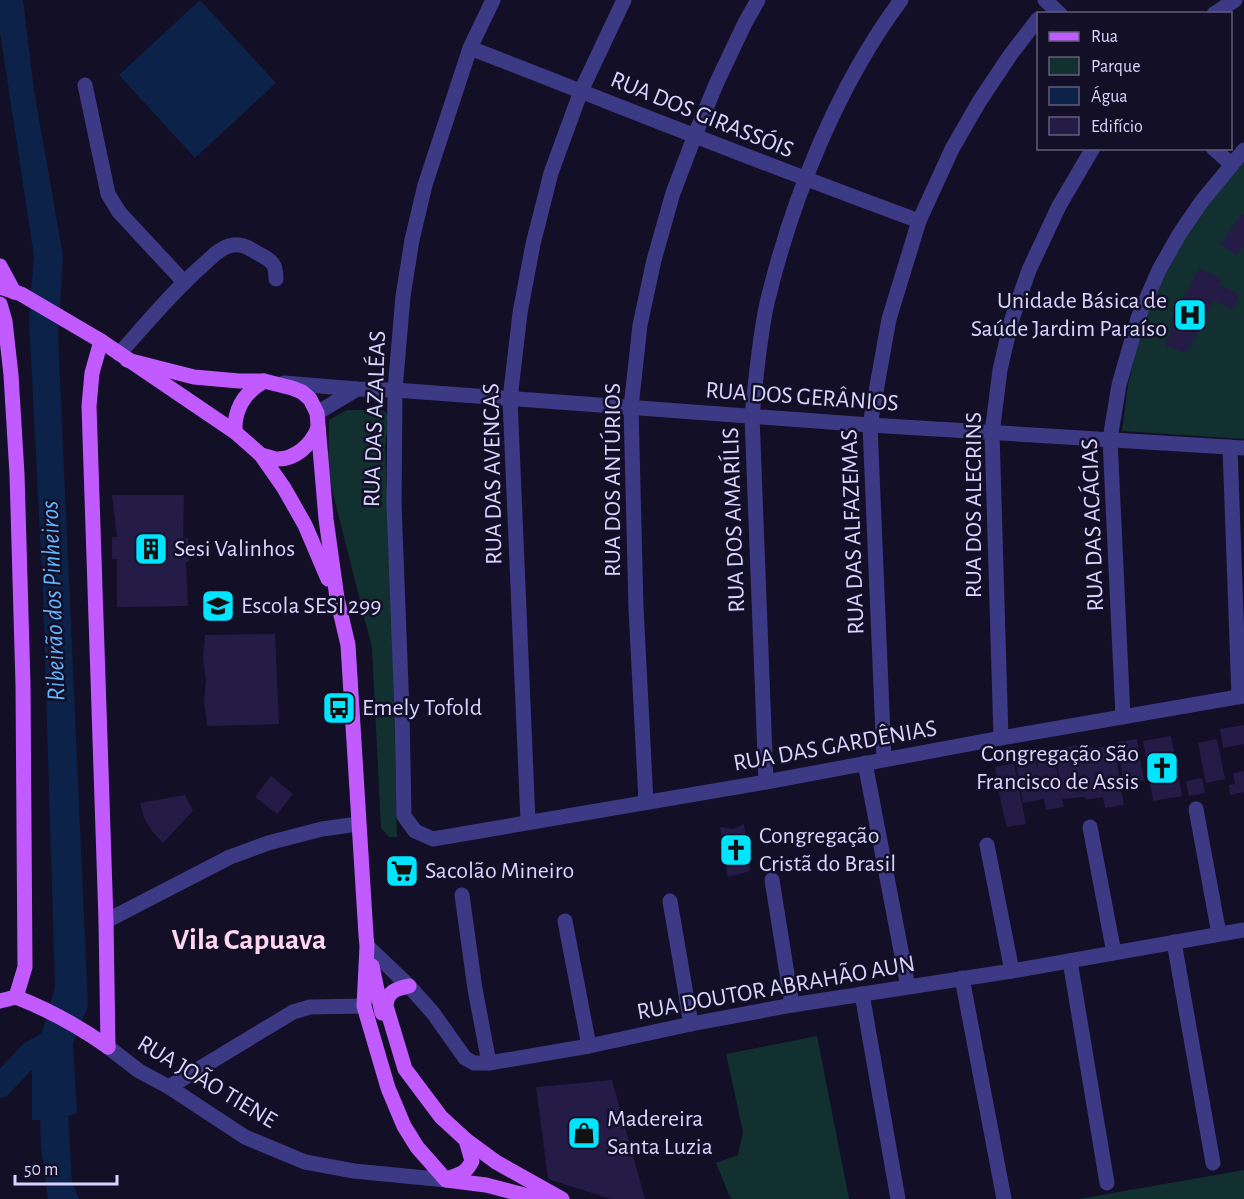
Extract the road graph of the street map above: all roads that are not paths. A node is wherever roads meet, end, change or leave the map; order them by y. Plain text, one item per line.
1 (493, 0) edge
2 (624, 0) edge
3 (758, 0) edge
4 (901, 0) edge
5 (1235, 0) edge
6 (1217, 12) edge
7 (1037, 21) edge
8 (470, 48) junction
9 (85, 85) dead end
10 (581, 91) junction
11 (694, 135) junction
12 (1092, 150) edge
13 (1215, 150) edge
14 (1244, 150) edge
15 (1231, 164) junction
16 (804, 179) junction
17 (919, 222) junction
18 (0, 266) edge
19 (276, 279) dead end
20 (184, 282) junction
21 (12, 291) edge
22 (0, 304) edge
23 (101, 341) junction
24 (123, 357) junction
25 (264, 381) junction
26 (357, 389) junction
27 (395, 390) junction
28 (510, 399) junction
29 (631, 407) junction
30 (753, 416) junction
31 (318, 421) junction
32 (870, 425) junction
33 (235, 432) junction
34 (992, 433) junction
35 (1110, 439) junction
36 (1237, 447) edge
37 (261, 455) junction
38 (337, 598) junction
39 (1242, 697) edge
40 (1123, 717) junction
41 (1001, 738) junction
42 (884, 759) junction
43 (866, 763) junction
44 (766, 782) junction
45 (646, 802) junction
46 (1196, 809) dead end
47 (528, 821) junction
48 (358, 824) junction
49 (1090, 827) dead end
50 (433, 838) joint
51 (987, 845) dead end
52 (772, 880) dead end
53 (462, 895) dead end
54 (670, 901) dead end
55 (106, 921) junction
56 (566, 921) dead end
57 (1244, 930) edge
58 (1219, 934) junction
59 (1174, 942) junction
60 (367, 946) junction
61 (1114, 953) junction
62 (1070, 961) junction
63 (1012, 971) junction
64 (962, 978) junction
65 (409, 986) junction
66 (908, 987) junction
67 (861, 994) junction
68 (22, 999) junction
69 (0, 1001) edge
70 (792, 1005) junction
71 (364, 1006) junction
72 (380, 1008) junction
73 (691, 1024) junction
74 (589, 1046) junction
75 (108, 1047) junction
76 (489, 1063) junction
77 (405, 1069) junction
78 (169, 1087) junction
79 (466, 1140) junction
80 (1213, 1163) dead end
81 (446, 1180) junction
82 (1107, 1183) dead end
83 (540, 1199) edge
84 (562, 1199) edge
85 (898, 1199) edge
86 (1004, 1199) edge

1 - 8 street, RUA DAS AZALÉAS
2 - 10 street, RUA DAS AVENCAS
3 - 11 street, RUA DOS ANTÚRIOS
4 - 16 street, RUA DOS AMARÍLIS
5 - 6 street
7 - 17 street, RUA DAS ALFAZEMAS
8 - 10 street, RUA DOS GIRASSÓIS
8 - 27 street, RUA DAS AZALÉAS
9 - 20 street
10 - 11 street, RUA DOS GIRASSÓIS
10 - 28 street, RUA DAS AVENCAS
11 - 16 street, RUA DOS GIRASSÓIS
11 - 29 street, RUA DOS ANTÚRIOS
12 - 34 street, RUA DOS ALECRINS
13 - 15 street
14 - 15 street, RUA DAS ACÁCIAS
15 - 35 street, RUA DAS ACÁCIAS
16 - 17 street, RUA DOS GIRASSÓIS
16 - 30 street, RUA DOS AMARÍLIS
17 - 32 street, RUA DAS ALFAZEMAS
18 - 21 main road
19 - 20 street
20 - 24 street
21 - 23 main road
22 - 68 main road
23 - 24 main road
23 - 55 main road
24 - 25 main road
24 - 33 main road
25 - 26 street, RUA DOS GERÂNIOS
25 - 31 main road
25 - 33 main road
26 - 27 street, RUA DOS GERÂNIOS
26 - 31 street
27 - 28 street, RUA DOS GERÂNIOS
27 - 50 street, RUA DAS AZALÉAS
28 - 29 street, RUA DOS GERÂNIOS
28 - 47 street, RUA DAS AVENCAS
29 - 30 street, RUA DOS GERÂNIOS
29 - 45 street, RUA DOS ANTÚRIOS
30 - 32 street, RUA DOS GERÂNIOS
30 - 44 street, RUA DOS AMARÍLIS
31 - 37 main road
31 - 38 main road
32 - 34 street, RUA DOS GERÂNIOS
32 - 42 street, RUA DAS ALFAZEMAS
33 - 37 main road
34 - 35 street, RUA DOS GERÂNIOS
34 - 41 street, RUA DOS ALECRINS
35 - 36 street, RUA DOS GERÂNIOS
35 - 40 street, RUA DAS ACÁCIAS
36 - 39 street
37 - 38 main road
38 - 48 main road
39 - 40 street, RUA DAS GARDÊNIAS
40 - 41 street, RUA DAS GARDÊNIAS
41 - 42 street, RUA DAS GARDÊNIAS
42 - 43 street, RUA DAS GARDÊNIAS
43 - 44 street, RUA DAS GARDÊNIAS
43 - 66 street
44 - 45 street, RUA DAS GARDÊNIAS
45 - 47 street, RUA DAS GARDÊNIAS
46 - 58 street
47 - 50 street, RUA DAS GARDÊNIAS
48 - 55 street
48 - 60 main road
49 - 61 street
51 - 63 street
52 - 70 street
53 - 76 street
54 - 73 street
55 - 75 main road
56 - 74 street
57 - 58 street, RUA DOUTOR ABRAHÃO AUN
58 - 59 street, RUA DOUTOR ABRAHÃO AUN
59 - 61 street, RUA DOUTOR ABRAHÃO AUN
59 - 80 street
60 - 65 street, RUA DOUTOR ABRAHÃO AUN
60 - 71 main road
60 - 72 main road
61 - 62 street, RUA DOUTOR ABRAHÃO AUN
62 - 63 street, RUA DOUTOR ABRAHÃO AUN
62 - 82 street
63 - 64 street, RUA DOUTOR ABRAHÃO AUN
64 - 66 street, RUA DOUTOR ABRAHÃO AUN
64 - 86 street
65 - 76 street, RUA DOUTOR ABRAHÃO AUN
65 - 77 main road
66 - 67 street, RUA DOUTOR ABRAHÃO AUN
67 - 70 street, RUA DOUTOR ABRAHÃO AUN
67 - 85 street
68 - 69 main road
68 - 75 main road, RUA JOÃO TIENE
70 - 73 street, RUA DOUTOR ABRAHÃO AUN
71 - 72 main road
71 - 78 street
71 - 81 main road
72 - 77 main road
73 - 74 street, RUA DOUTOR ABRAHÃO AUN
74 - 76 street, RUA DOUTOR ABRAHÃO AUN
75 - 78 street, RUA JOÃO TIENE
77 - 79 main road
78 - 81 street, RUA JOÃO TIENE
79 - 81 main road
79 - 84 main road
81 - 83 main road

